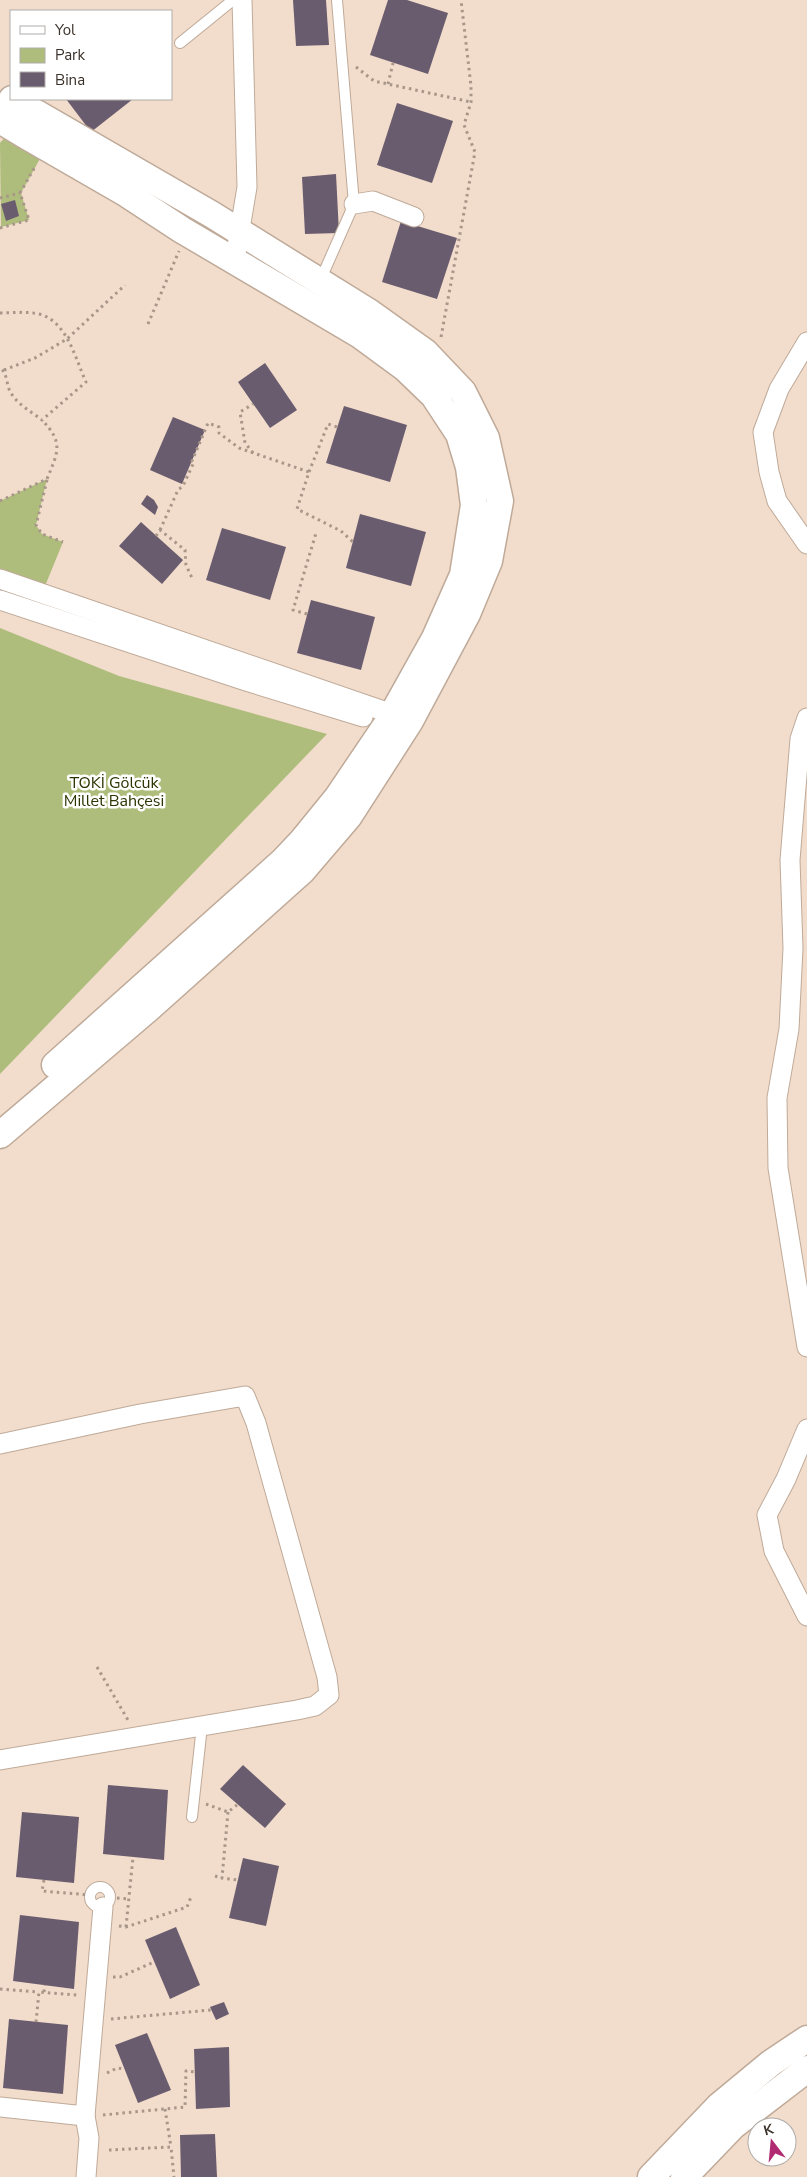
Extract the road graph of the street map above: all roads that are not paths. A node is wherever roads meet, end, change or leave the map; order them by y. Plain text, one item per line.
1 (233, 0) edge
2 (242, 0) edge
3 (337, 0) edge
4 (180, 43) dead end
5 (0, 81) edge
6 (6, 113) edge
7 (354, 204) junction
8 (414, 217) dead end
9 (239, 232) junction
10 (235, 260) junction
11 (320, 282) junction
12 (807, 342) edge
13 (807, 544) edge
14 (0, 579) edge
15 (0, 600) edge
16 (807, 718) edge
17 (398, 722) junction
18 (0, 1112) edge
19 (0, 1135) edge
20 (807, 1347) edge
21 (807, 1429) edge
22 (0, 1444) edge
23 (807, 1616) edge
24 (202, 1726) junction
25 (0, 1760) edge
26 (192, 1816) dead end
27 (97, 1901) road end
28 (807, 2039) edge
29 (807, 2069) edge
30 (0, 2107) edge
31 (85, 2116) junction
32 (86, 2177) edge
33 (651, 2177) edge
34 (684, 2177) edge

1 - 4 lane
2 - 9 street
3 - 7 lane
5 - 6 main road
6 - 9 main road
6 - 10 main road
7 - 8 street
7 - 11 lane
9 - 10 street
9 - 11 main road
10 - 17 main road
11 - 17 main road
12 - 13 street
14 - 17 street
15 - 17 street
16 - 20 street
17 - 18 main road
17 - 19 main road
21 - 23 street
22 - 24 street
24 - 25 street
24 - 26 lane
27 - 31 street
28 - 33 main road
29 - 34 main road
30 - 31 street
31 - 32 street

